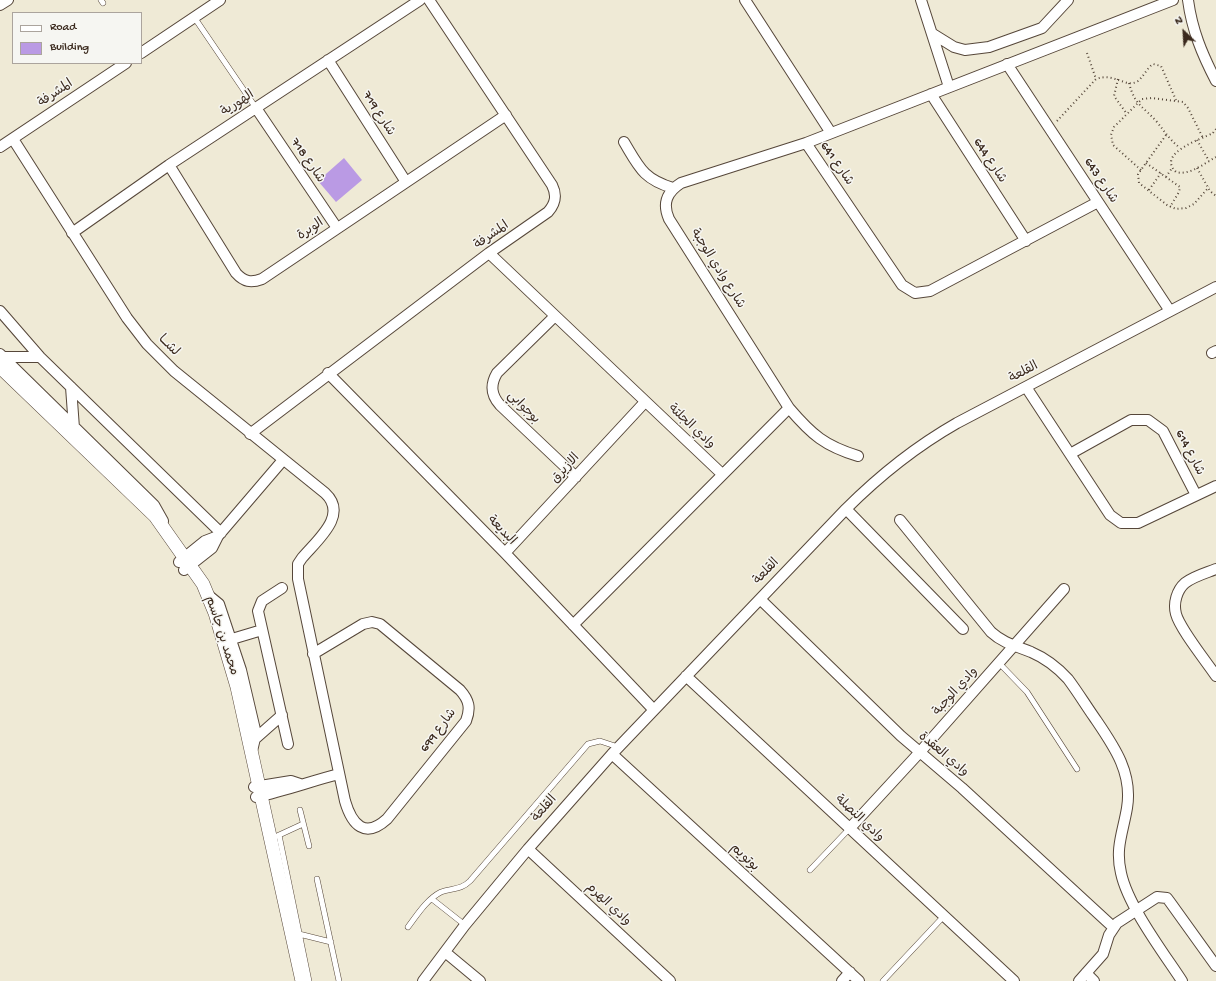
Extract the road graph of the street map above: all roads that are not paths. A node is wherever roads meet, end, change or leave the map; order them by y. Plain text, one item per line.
1 (8, 0) edge
2 (220, 0) edge
3 (420, 0) edge
4 (429, 0) edge
5 (746, 0) edge
6 (921, 0) edge
7 (1068, 0) edge
8 (1173, 0) edge
9 (1188, 0) edge
10 (0, 5) edge
11 (194, 17) junction
12 (933, 34) junction
13 (142, 52) edge
14 (328, 60) junction
15 (125, 64) edge
16 (1007, 64) junction
17 (1216, 81) edge
18 (950, 87) junction
19 (931, 94) junction
20 (256, 108) junction
21 (506, 115) junction
22 (831, 133) junction
23 (13, 139) junction
24 (624, 142) dead end
25 (806, 143) junction
26 (0, 147) edge
27 (168, 165) junction
28 (406, 182) junction
29 (673, 188) junction
30 (1098, 202) junction
31 (337, 228) junction
32 (72, 233) junction
33 (1026, 241) junction
34 (489, 253) junction
35 (1216, 287) edge
36 (0, 311) edge
37 (1170, 311) junction
38 (555, 316) junction
39 (40, 357) junction
40 (1, 359) edge
41 (328, 373) junction
42 (0, 374) edge
43 (71, 387) junction
44 (1026, 387) junction
45 (645, 402) junction
46 (790, 408) junction
47 (74, 428) junction
48 (250, 434) junction
49 (1070, 454) junction
50 (858, 456) dead end
51 (282, 460) junction
52 (722, 474) junction
53 (576, 478) junction
54 (1216, 486) edge
55 (1196, 495) junction
56 (846, 509) junction
57 (900, 520) dead end
58 (164, 526) junction
59 (219, 534) junction
60 (505, 553) junction
61 (185, 563) junction
62 (1216, 569) edge
63 (282, 588) dead end
64 (1064, 589) dead end
65 (208, 595) junction
66 (760, 599) junction
67 (573, 625) junction
68 (963, 629) dead end
69 (262, 630) junction
70 (232, 639) junction
71 (1014, 646) junction
72 (313, 654) junction
73 (999, 663) junction
74 (686, 676) junction
75 (1216, 676) edge
76 (653, 709) junction
77 (282, 715) junction
78 (254, 744) junction
79 (288, 744) dead end
80 (615, 750) junction
81 (920, 752) junction
82 (1076, 769) dead end
83 (339, 774) junction
84 (258, 791) junction
85 (300, 810) dead end
86 (303, 824) junction
87 (850, 828) junction
88 (276, 837) junction
89 (309, 846) dead end
90 (528, 849) junction
91 (810, 870) dead end
92 (317, 880) dead end
93 (432, 899) junction
94 (1137, 909) junction
95 (944, 916) junction
96 (465, 926) junction
97 (408, 927) dead end
98 (1113, 927) junction
99 (299, 934) junction
100 (331, 942) junction
101 (445, 952) junction
102 (1216, 966) edge
103 (850, 972) junction
104 (1086, 973) junction
105 (295, 981) edge
106 (302, 981) edge
107 (309, 981) edge
108 (339, 981) edge
109 (423, 981) edge
110 (480, 981) edge
111 (670, 981) edge
112 (842, 981) edge
113 (859, 981) edge
114 (883, 981) edge
115 (1014, 981) edge
116 (1078, 981) edge
117 (1094, 981) edge
118 (1182, 981) edge

1 - 10 street
2 - 11 street
3 - 14 street, الهورية
4 - 21 street, المشرفة
5 - 22 street
6 - 12 street
7 - 12 street
8 - 16 street, شارع 641
9 - 17 street
11 - 13 street
11 - 20 lane
12 - 18 street
14 - 20 street, الهورية
14 - 28 street, شارع 719
15 - 23 street, المشرفة
16 - 18 street, شارع 641
16 - 30 street, شارع 643
18 - 19 street, شارع 641
19 - 22 street, شارع 641
19 - 33 street, شارع 644
20 - 27 street, الهورية
20 - 31 street, شارع 718
21 - 28 street, الوبرة
21 - 34 street, المشرفة
22 - 25 street, شارع 641
23 - 26 street, المشرفة
23 - 32 street, لشــا
24 - 29 street
25 - 29 street
25 - 33 street, شارع 641
27 - 31 street, الوبرة
27 - 32 street, الهورية
28 - 31 street, الوبرة
29 - 46 street, شارع وادي الوجبة
30 - 33 street, شارع 641
30 - 37 street, شارع 643
32 - 48 street, لشــا
34 - 38 street, وادي الجلتة
34 - 41 street, المشرفة
35 - 37 street, القلعة
36 - 39 street
37 - 44 street, القلعة
38 - 45 street, وادي الجلتة
38 - 53 street, بوجوابي
39 - 40 street
39 - 43 street
40 - 47 street
40 - 58 street, محمد بن جاسم
41 - 48 street, المشرفة
41 - 60 street, البديعة
42 - 61 street, محمد بن جاسم
43 - 47 street
43 - 59 street
44 - 49 street
44 - 56 street, القلعة
45 - 52 street, وادي الجلتة
45 - 53 street, الازيرق
46 - 50 street, شارع وادي الوجبة
46 - 52 street
47 - 58 street
48 - 51 street, لشــا
49 - 55 street
49 - 55 street, شارع 614
51 - 59 street
51 - 72 street, شارع 699
52 - 67 street
53 - 60 street, الازيرق
54 - 55 street
56 - 66 street, القلعة
56 - 68 street
57 - 71 street
58 - 61 street, محمد بن جاسم
59 - 61 street
60 - 67 street, البديعة
61 - 65 street, محمد بن جاسم
61 - 84 street, محمد بن جاسم
62 - 75 street
63 - 69 street
64 - 71 street, وادي الوجبة
65 - 70 street
65 - 78 street, محمد بن جاسم
66 - 74 street, القلعة
66 - 81 street, وادي العقدة
67 - 76 street, البديعة
69 - 70 street
69 - 77 street
70 - 78 street
71 - 73 street, وادي الوجبة
71 - 94 street
72 - 83 street, شارع 699
72 - 83 street, شارع 699
73 - 81 street, وادي الوجبة
73 - 82 lane
74 - 76 street, القلعة
74 - 87 street, وادي النصلة
76 - 80 street, القلعة
77 - 78 street
77 - 79 street
78 - 84 street, محمد بن جاسم
80 - 90 street, القلعة
80 - 93 lane
80 - 103 street, بوتويم
81 - 87 street, وادي الوجبة
81 - 98 street, وادي العقدة
83 - 84 street
84 - 88 street, محمد بن جاسم
84 - 105 street, محمد بن جاسم
85 - 86 lane
86 - 88 lane
86 - 89 lane
87 - 91 lane
87 - 95 street, وادي النصلة
88 - 99 lane
88 - 106 street, محمد بن جاسم
90 - 96 street, القلعة
90 - 111 street, وادي الهرم
92 - 100 lane
93 - 96 lane
93 - 97 lane
94 - 98 street
94 - 102 street
94 - 118 street
95 - 114 lane
95 - 115 street, وادي النصلة
96 - 101 street, القلعة
98 - 104 street
99 - 100 lane
99 - 107 lane
100 - 108 lane
101 - 109 street, القلعة
101 - 110 street
103 - 112 street
103 - 113 street, بوتويم
104 - 116 street
104 - 117 street

